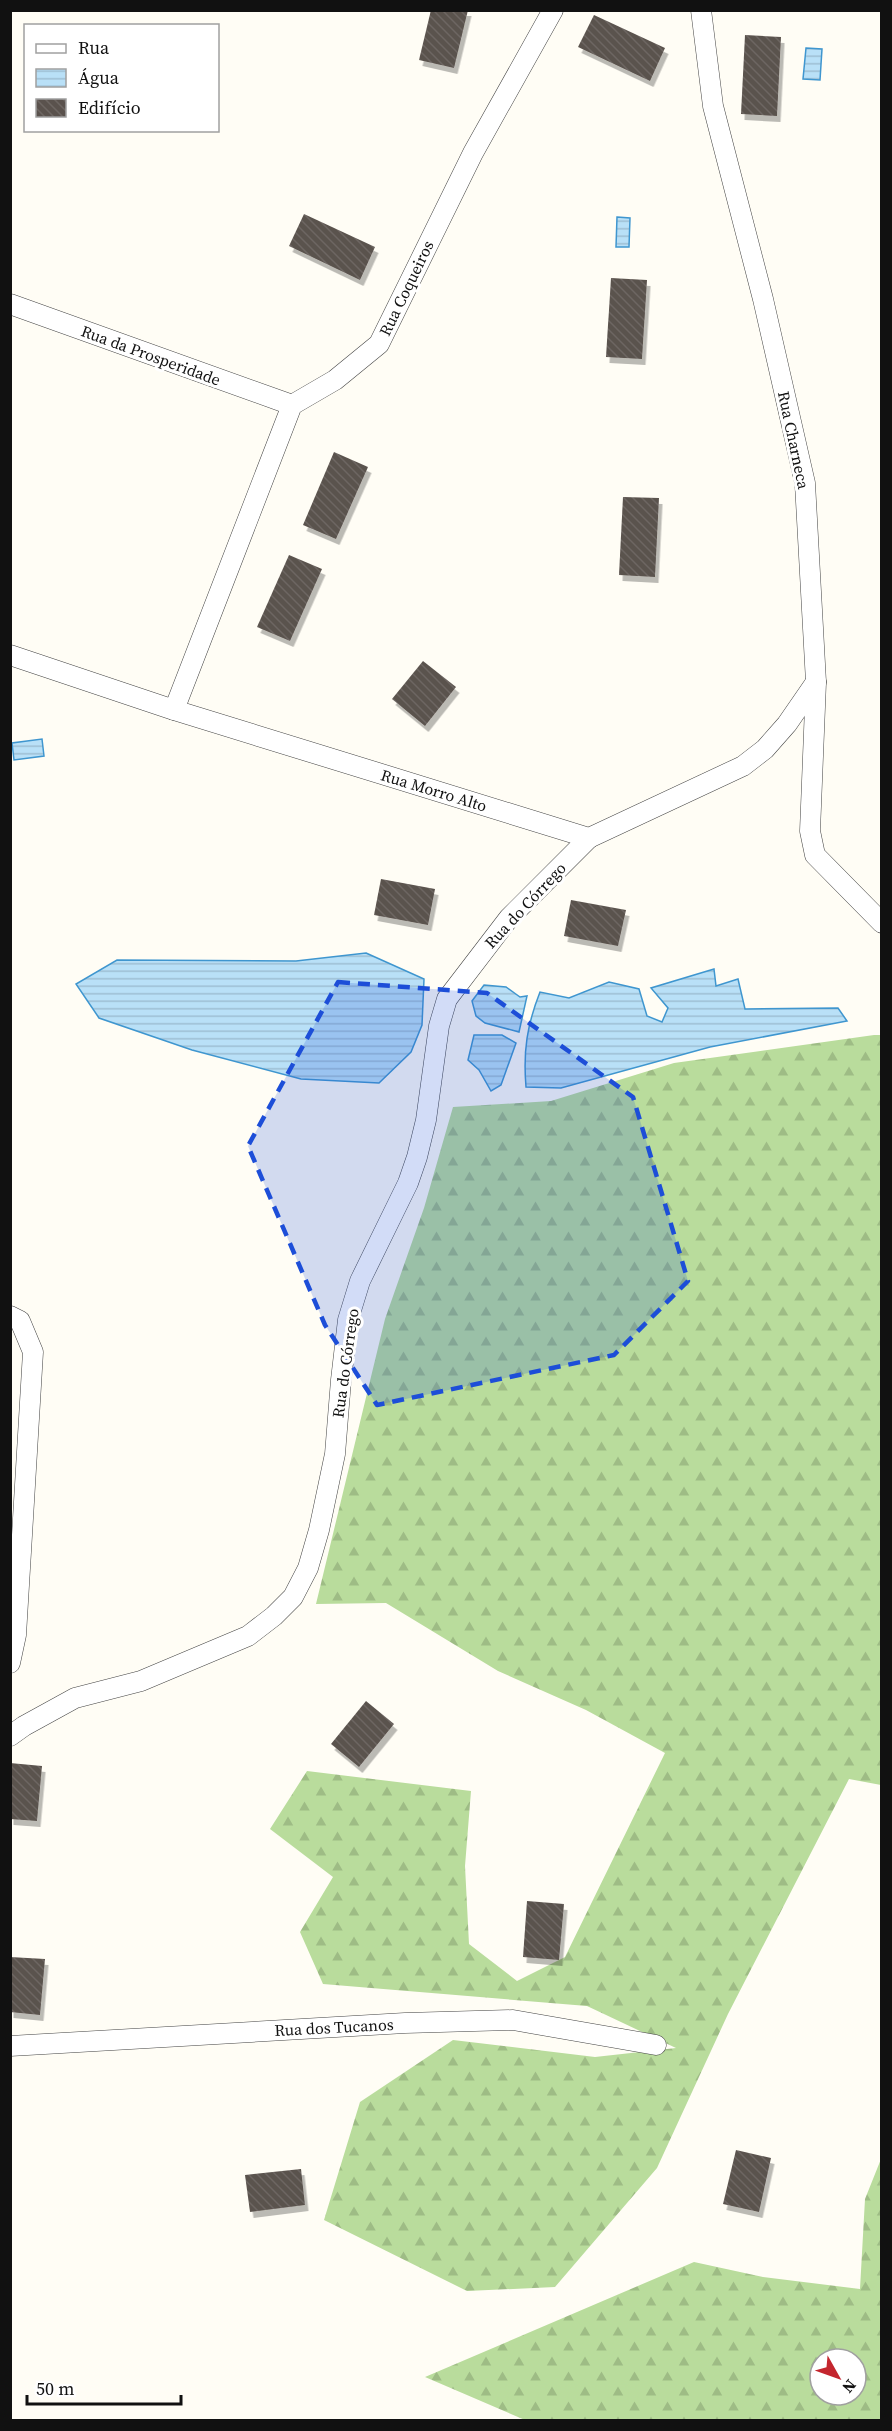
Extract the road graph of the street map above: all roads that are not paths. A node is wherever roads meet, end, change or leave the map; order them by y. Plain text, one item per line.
1 (553, 10) edge
2 (701, 10) edge
3 (10, 304) edge
4 (292, 405) junction
5 (10, 655) edge
6 (816, 682) junction
7 (174, 710) junction
8 (589, 838) junction
9 (882, 923) edge
10 (10, 1316) edge
11 (10, 1663) edge
12 (10, 1736) edge
13 (10, 2046) edge
14 (656, 2046) dead end

1 - 4 street, Rua Coqueiros
2 - 6 street, Rua Charneca
3 - 4 street, Rua da Prosperidade
4 - 7 street
5 - 7 street, Rua Morro Alto
6 - 8 street
6 - 9 street, Rua Charneca
7 - 8 street, Rua Morro Alto
8 - 12 street, Rua do Córrego
10 - 11 street
13 - 14 street, Rua dos Tucanos

